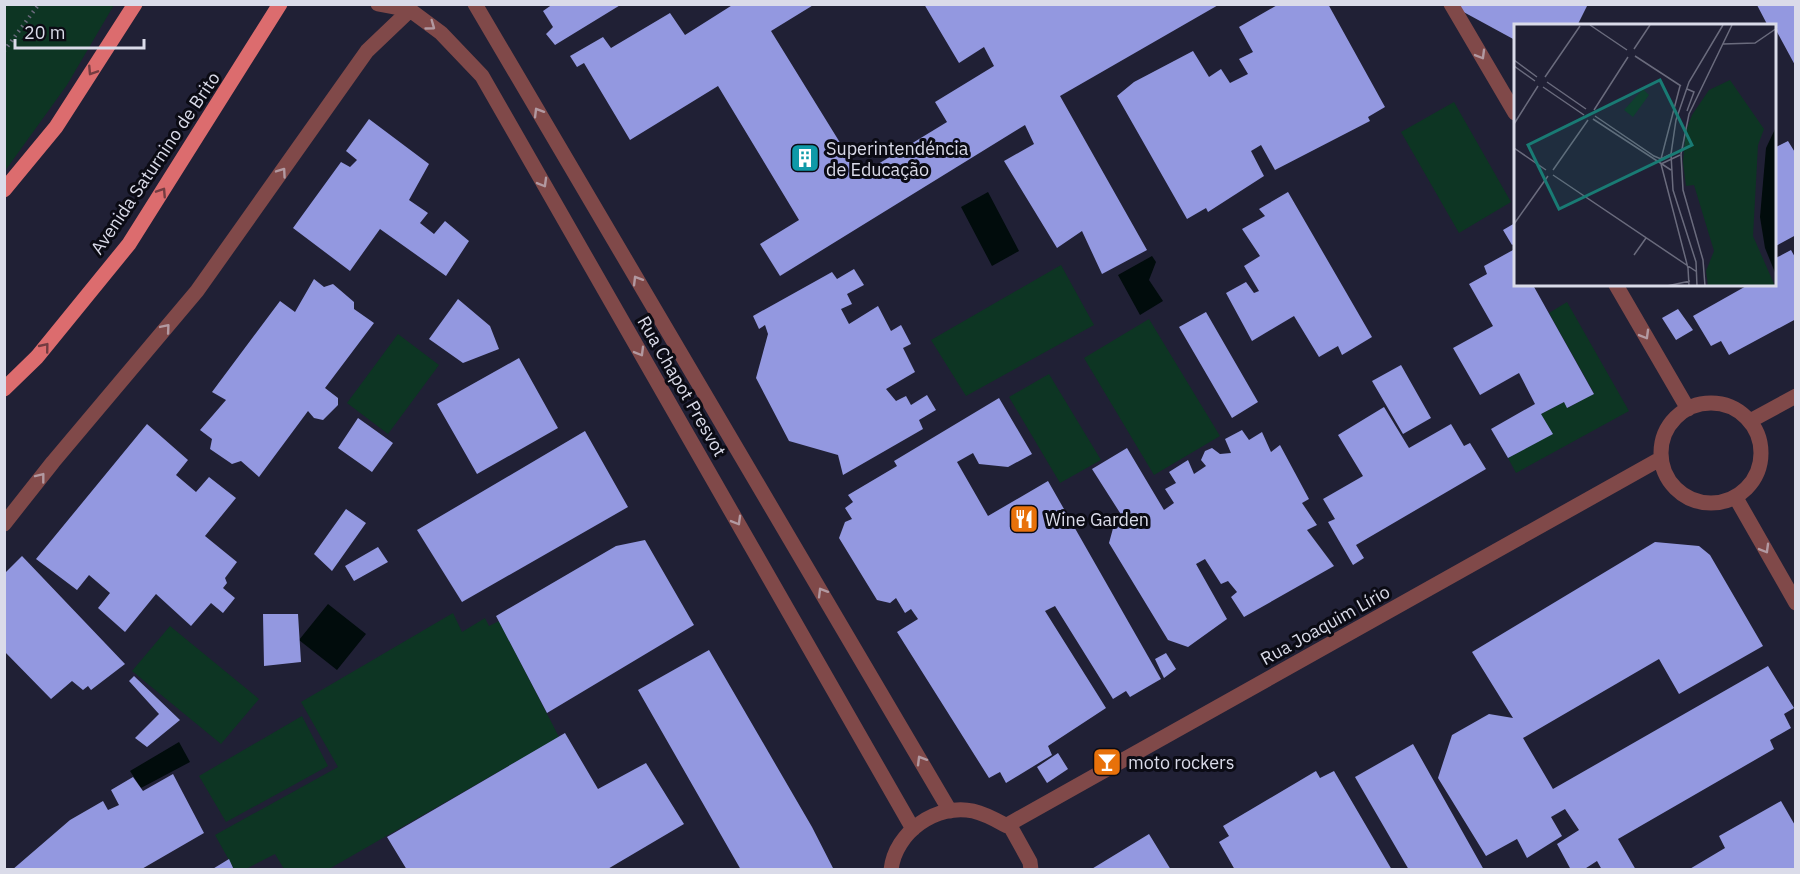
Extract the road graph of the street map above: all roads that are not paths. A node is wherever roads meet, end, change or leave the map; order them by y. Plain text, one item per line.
1 (135, 4) edge
2 (291, 4) edge
3 (378, 4) edge
4 (476, 4) edge
5 (1451, 4) edge
6 (278, 9) edge
7 (410, 10) junction
8 (1514, 111) edge
9 (4, 190) edge
10 (1617, 286) edge
11 (4, 389) edge
12 (1796, 396) edge
13 (1688, 409) junction
14 (1750, 421) junction
15 (1660, 459) junction
16 (1736, 498) junction
17 (4, 524) edge
18 (1796, 603) edge
19 (950, 811) junction
20 (1009, 824) junction
21 (913, 829) junction
22 (891, 870) edge
23 (1031, 870) edge

1 -> 9 main road
2 - 6 street
3 - 7 street, Rua Chapot Presvot
19 -> 4 street, Rua Chapot Presvot
5 -> 8 street
11 -> 6 main road, Avenida Saturnino de Brito
17 -> 7 street
7 -> 21 street, Rua Chapot Presvot
10 -> 13 street
12 - 14 street
13 - 14 street
13 - 15 street
14 - 16 street
15 - 16 street
15 - 20 street, Rua Joaquim Lírio
16 -> 18 street
19 - 20 street
19 - 21 street
20 - 23 street
21 - 22 street

